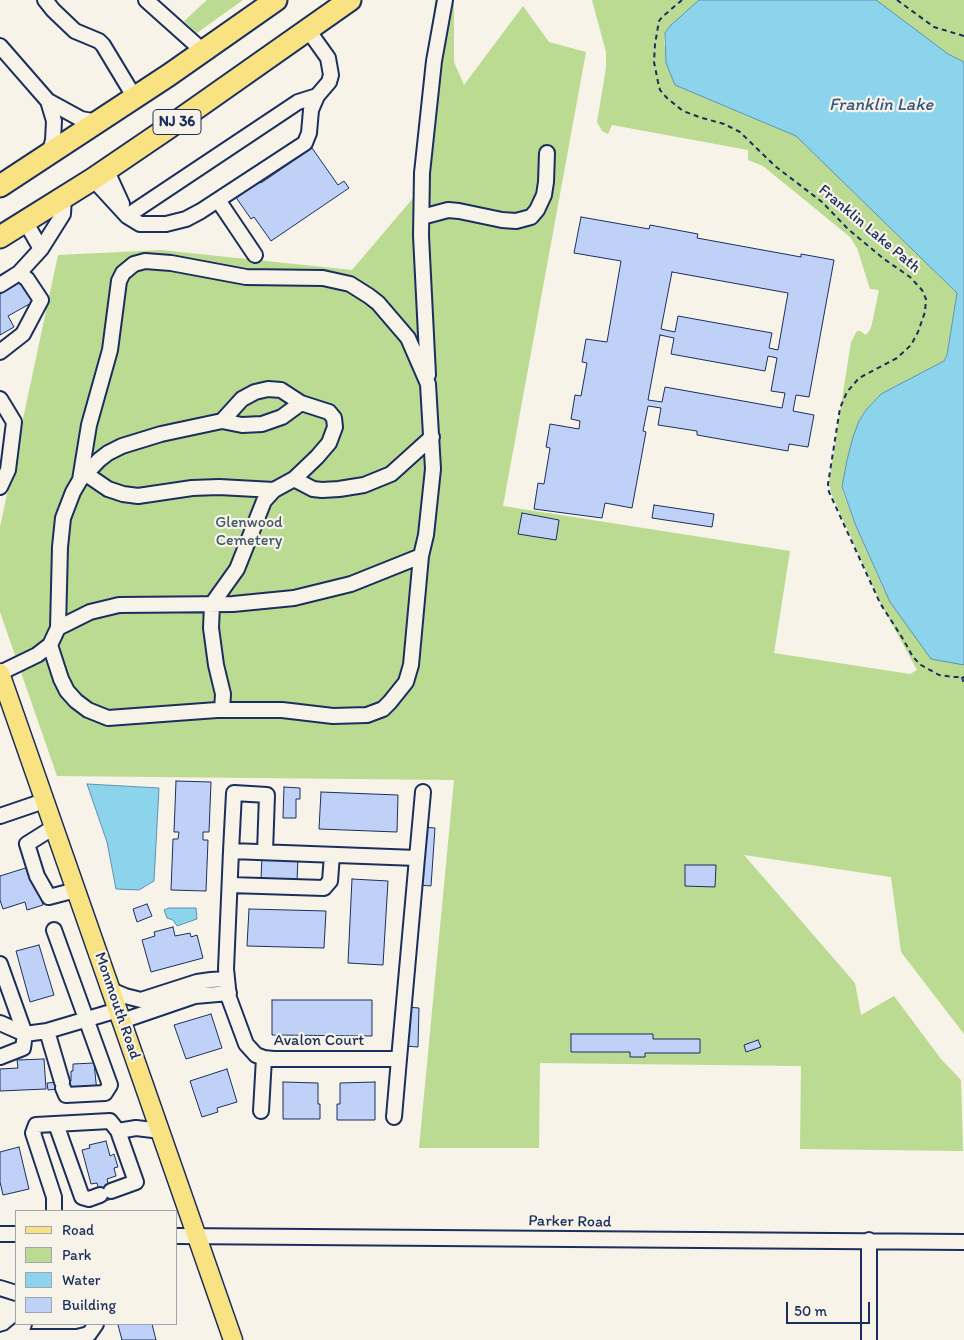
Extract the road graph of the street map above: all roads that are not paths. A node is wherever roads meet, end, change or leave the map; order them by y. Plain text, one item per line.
1 (45, 0) edge
2 (146, 0) edge
3 (276, 0) edge
4 (350, 0) edge
5 (445, 0) edge
6 (308, 30) junction
7 (0, 46) edge
8 (202, 51) junction
9 (317, 96) junction
10 (134, 98) junction
11 (48, 101) junction
12 (98, 122) junction
13 (547, 153) dead end
14 (49, 155) junction
15 (100, 174) junction
16 (6, 178) edge
17 (64, 197) junction
18 (218, 200) junction
19 (128, 216) junction
20 (422, 217) junction
21 (25, 221) junction
22 (0, 237) edge
23 (41, 249) junction
24 (255, 255) dead end
25 (20, 273) junction
26 (0, 286) edge
27 (426, 335) junction
28 (408, 338) junction
29 (0, 352) edge
30 (428, 384) junction
31 (301, 403) junction
32 (2, 406) edge
33 (222, 421) junction
34 (432, 438) junction
35 (83, 477) junction
36 (294, 479) junction
37 (0, 487) edge
38 (274, 490) junction
39 (421, 556) junction
40 (212, 604) junction
41 (58, 628) junction
42 (50, 646) junction
43 (0, 673) edge
44 (222, 710) junction
45 (423, 792) dead end
46 (44, 800) junction
47 (0, 816) edge
48 (54, 828) junction
49 (231, 851) junction
50 (265, 852) junction
51 (332, 855) junction
52 (417, 858) junction
53 (230, 885) junction
54 (76, 890) junction
55 (54, 930) dead end
56 (0, 964) edge
57 (228, 986) junction
58 (111, 990) junction
59 (120, 1016) junction
60 (87, 1019) junction
61 (0, 1023) edge
62 (47, 1031) junction
63 (25, 1034) junction
64 (0, 1057) edge
65 (264, 1058) junction
66 (399, 1059) junction
67 (153, 1109) junction
68 (261, 1111) dead end
69 (394, 1117) dead end
70 (56, 1124) junction
71 (136, 1128) junction
72 (118, 1131) junction
73 (161, 1131) junction
74 (54, 1210) edge
75 (0, 1234) edge
76 (15, 1234) edge
77 (178, 1236) edge
78 (196, 1236) junction
79 (869, 1240) junction
80 (964, 1242) edge
81 (24, 1325) edge
82 (95, 1325) edge
83 (6, 1339) edge
84 (232, 1340) edge
85 (869, 1340) edge

1 - 10 street
2 - 8 street
3 - 8 highway, NJ 36
4 - 6 highway, NJ 36
5 - 20 street
6 - 9 street
6 - 15 highway, NJ 36
7 - 11 street
8 - 10 highway, NJ 36
9 - 18 street
9 - 19 street
10 - 12 highway, NJ 36
11 - 12 street
11 - 14 street
12 - 14 highway, NJ 36
13 - 20 street
14 - 16 highway, NJ 36
15 - 17 highway, NJ 36
15 - 19 street
17 - 21 highway, NJ 36
17 - 23 street
18 - 19 street
18 - 24 street
20 - 27 street
21 - 22 highway, NJ 36
21 - 23 street
23 - 25 street
25 - 26 street
25 - 29 street
27 - 28 street
27 - 30 street
28 - 30 street
28 - 35 street
30 - 34 street
31 - 33 street
31 - 33 street
31 - 36 street
32 - 37 street
33 - 35 street
34 - 36 street
34 - 39 street
35 - 38 street
35 - 41 street
36 - 38 street
38 - 40 street
39 - 40 street
39 - 44 street
40 - 41 street
40 - 44 street
41 - 42 street
42 - 43 street
42 - 44 street
43 - 46 main road, Monmouth Road
45 - 52 street
46 - 47 street
46 - 48 main road, Monmouth Road
48 - 54 main road, Monmouth Road
48 - 54 street
49 - 50 street
49 - 50 street, Avalon Court
49 - 53 street, Avalon Court
50 - 51 street
51 - 52 street
51 - 53 street
52 - 66 street
53 - 57 street, Avalon Court
54 - 58 main road, Monmouth Road
55 - 60 street
56 - 63 street
57 - 58 street
57 - 59 street
57 - 65 street, Avalon Court
58 - 59 main road, Monmouth Road
59 - 60 street
59 - 67 main road, Monmouth Road
60 - 62 street
60 - 62 street
61 - 63 street
62 - 63 street
63 - 64 street
65 - 66 street, Avalon Court
65 - 68 street
66 - 69 street
67 - 71 street
67 - 73 main road, Monmouth Road
70 - 72 street
70 - 72 street
70 - 74 street
71 - 72 street
71 - 73 street
73 - 78 main road, Monmouth Road
75 - 76 street
77 - 78 street, Parker Road
78 - 79 street, Parker Road
78 - 84 main road, Monmouth Road
79 - 80 street, Parker Road
79 - 85 street
81 - 83 street
82 - 83 street

